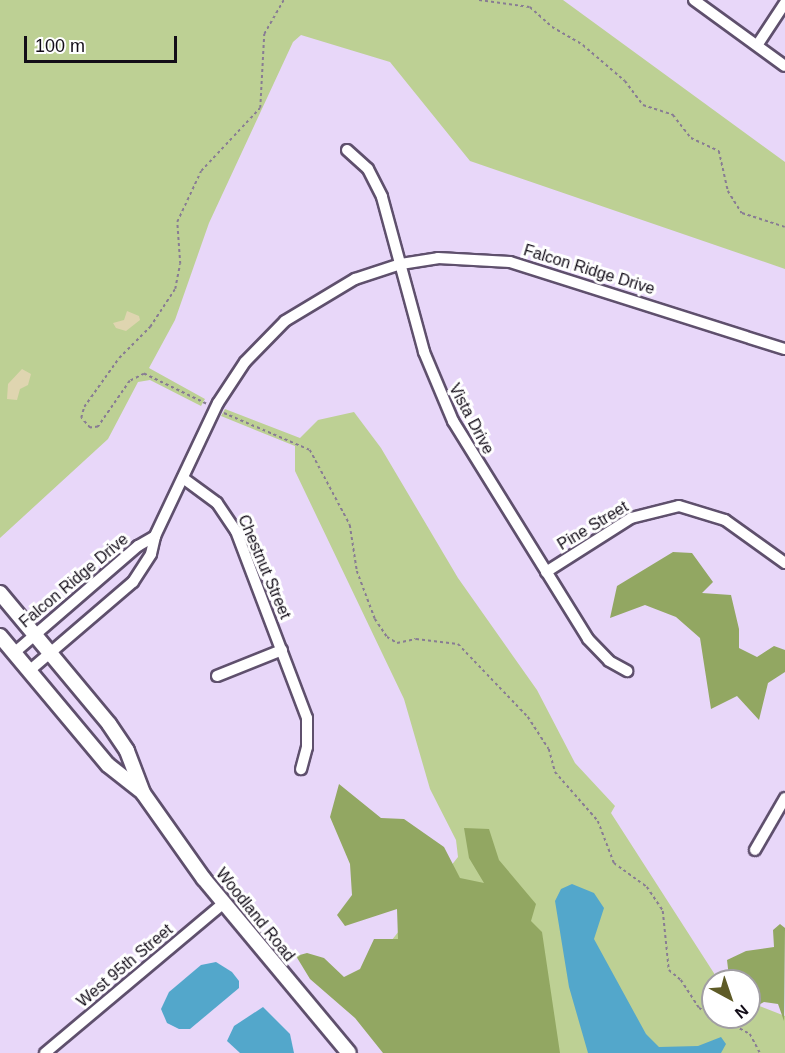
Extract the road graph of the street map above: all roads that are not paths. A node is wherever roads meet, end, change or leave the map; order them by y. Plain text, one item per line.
1 (694, 0) edge
2 (785, 3) edge
3 (758, 44) junction
4 (785, 66) edge
5 (347, 150) dead end
6 (401, 264) junction
7 (785, 349) edge
8 (183, 478) junction
9 (155, 536) junction
10 (785, 563) edge
11 (546, 572) junction
12 (0, 593) edge
13 (35, 634) junction
14 (0, 636) edge
15 (282, 650) junction
16 (14, 652) junction
17 (50, 652) junction
18 (29, 671) junction
19 (627, 671) dead end
20 (217, 676) dead end
21 (301, 769) dead end
22 (143, 793) junction
23 (785, 798) edge
24 (755, 849) dead end
25 (224, 903) junction
26 (45, 1053) edge
27 (349, 1053) edge

1 - 3 street
2 - 3 street
3 - 4 street
5 - 6 street, Vista Drive
6 - 7 street, Falcon Ridge Drive
6 - 8 street, Falcon Ridge Drive
6 - 11 street, Vista Drive
8 - 9 street, Falcon Ridge Drive
8 - 15 street, Chestnut Street
9 - 13 street, Falcon Ridge Drive
9 - 17 street, Falcon Ridge Drive
10 - 11 street, Pine Street
11 - 19 street, Vista Drive
12 - 13 main road, Woodland Road
13 - 16 street, Falcon Ridge Drive
13 - 17 main road, Woodland Road
14 - 16 main road, Woodland Road
15 - 20 street
15 - 21 street, Chestnut Street
16 - 18 main road, Woodland Road
17 - 18 street, Falcon Ridge Drive
17 - 22 main road, Woodland Road
18 - 22 main road, Woodland Road
22 - 25 main road, Woodland Road
23 - 24 street
25 - 26 street, West 95th Street
25 - 27 main road, Woodland Road

